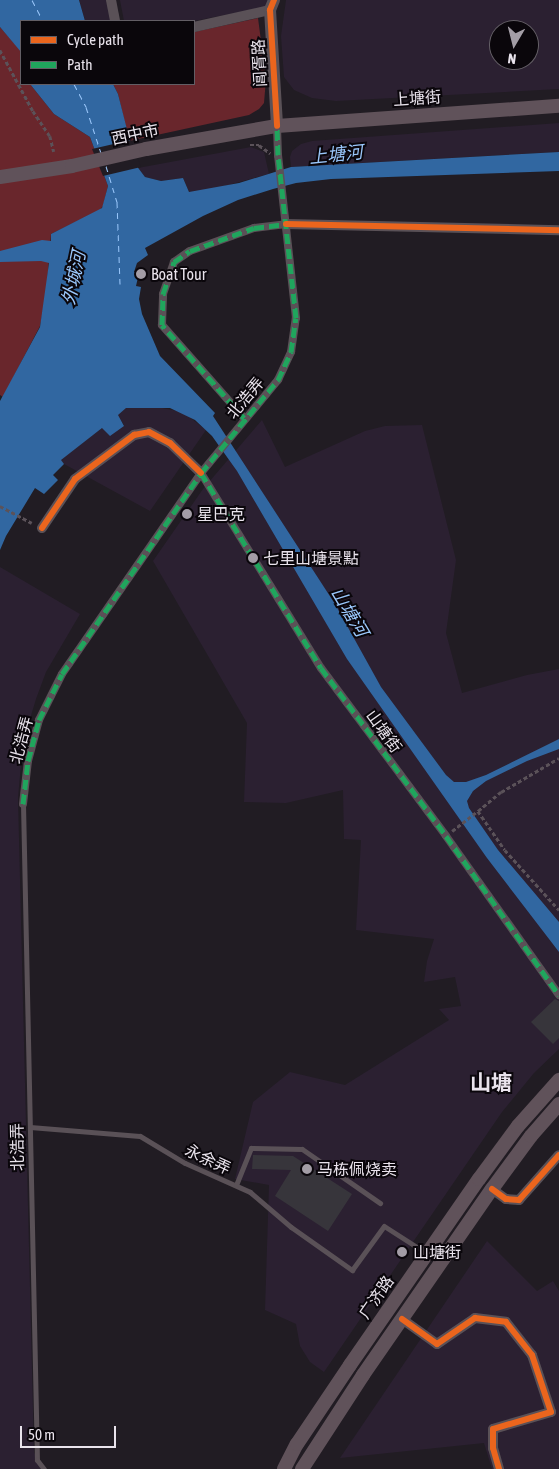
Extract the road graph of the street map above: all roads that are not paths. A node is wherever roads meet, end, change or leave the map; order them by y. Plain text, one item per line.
1 (111, 0) edge
2 (272, 5) edge
3 (115, 20) edge
4 (195, 27) edge
5 (559, 106) edge
6 (277, 126) junction
7 (0, 177) edge
8 (286, 224) junction
9 (559, 230) edge
10 (244, 418) junction
11 (200, 473) junction
12 (42, 528) dead end
13 (23, 804) joint
14 (559, 995) edge
15 (559, 1080) edge
16 (559, 1104) edge
17 (30, 1128) junction
18 (559, 1155) edge
19 (236, 1186) junction
20 (492, 1189) junction
21 (380, 1203) dead end
22 (427, 1253) junction
23 (402, 1319) junction
24 (44, 1469) edge
25 (284, 1469) edge
26 (302, 1469) edge
27 (499, 1469) edge

1 - 3 street
2 - 4 street
2 - 6 street, 阊胥路
5 - 6 main road, 上塘街
6 - 7 main road, 西中市
6 - 8 street, 北浩弄
8 - 9 street
8 - 10 street, 北浩弄
8 - 10 street
10 - 11 street, 北浩弄
11 - 12 street
11 - 13 street, 北浩弄
11 - 14 street, 山塘街
13 - 17 lane, 北浩弄
15 - 22 main road, 广济路
16 - 20 main road, 广济路
17 - 19 lane, 永余弄
17 - 24 lane, 北浩弄
18 - 20 street
19 - 21 lane
19 - 22 lane, 永余弄
20 - 23 main road, 广济路
22 - 25 main road, 广济路
23 - 26 main road, 广济路
23 - 27 street

